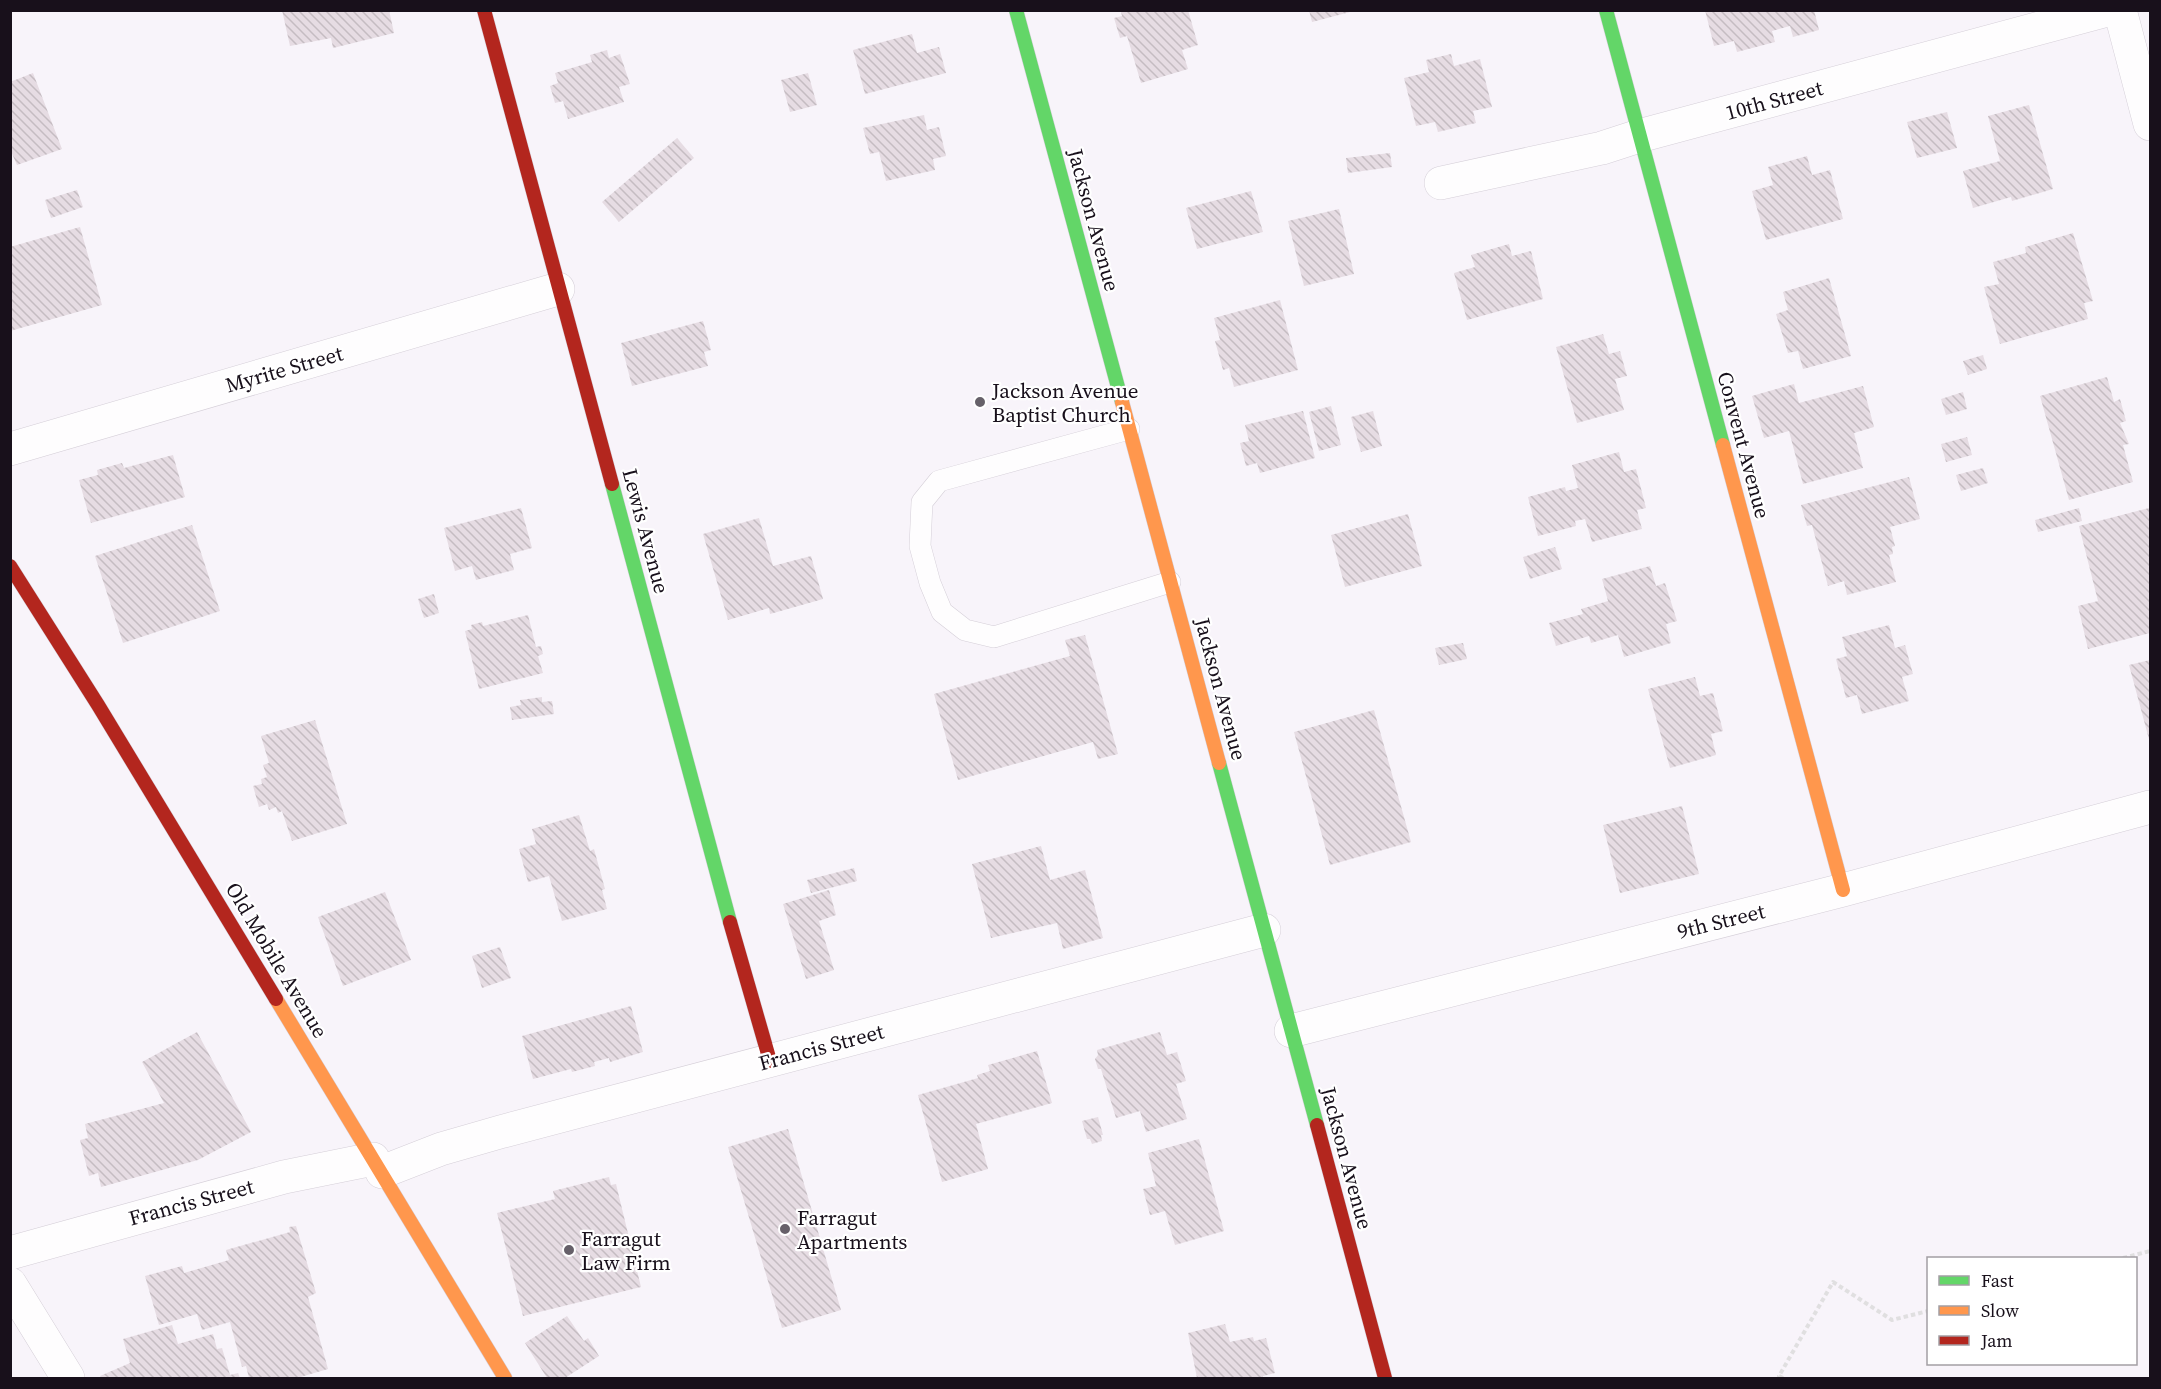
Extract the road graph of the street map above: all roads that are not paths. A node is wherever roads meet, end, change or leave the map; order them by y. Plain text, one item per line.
1 (484, 10) edge
2 (1016, 10) edge
3 (1605, 10) edge
4 (2107, 10) edge
5 (2120, 10) edge
6 (2151, 124) edge
7 (1639, 136) junction
8 (1441, 183) dead end
9 (558, 289) junction
10 (1129, 429) junction
11 (10, 449) edge
12 (10, 566) edge
13 (1170, 582) junction
14 (2151, 807) edge
15 (1843, 890) junction
16 (1264, 930) junction
17 (1291, 1031) junction
18 (770, 1061) junction
19 (377, 1166) junction
20 (10, 1253) edge
21 (10, 1284) edge
22 (68, 1378) edge
23 (506, 1378) edge
24 (1385, 1378) edge

1 - 9 street, Lewis Avenue
2 - 10 street, Jackson Avenue
3 - 7 street, Convent Avenue
4 - 7 street, 10th Street
5 - 6 street
7 - 8 street, 10th Street
7 - 15 street, Convent Avenue
9 - 11 street, Myrite Street
9 - 18 street, Lewis Avenue
10 - 13 street, Jackson Avenue
10 - 13 lane
12 - 19 street, Old Mobile Avenue
13 - 16 street, Jackson Avenue
14 - 15 street, 9th Street
15 - 17 street, 9th Street
16 - 17 street, Jackson Avenue
16 - 18 street, Francis Street
17 - 24 street, Jackson Avenue
18 - 19 street, Francis Street
19 - 20 street, Francis Street
19 - 23 street, Old Mobile Avenue
21 - 22 street

